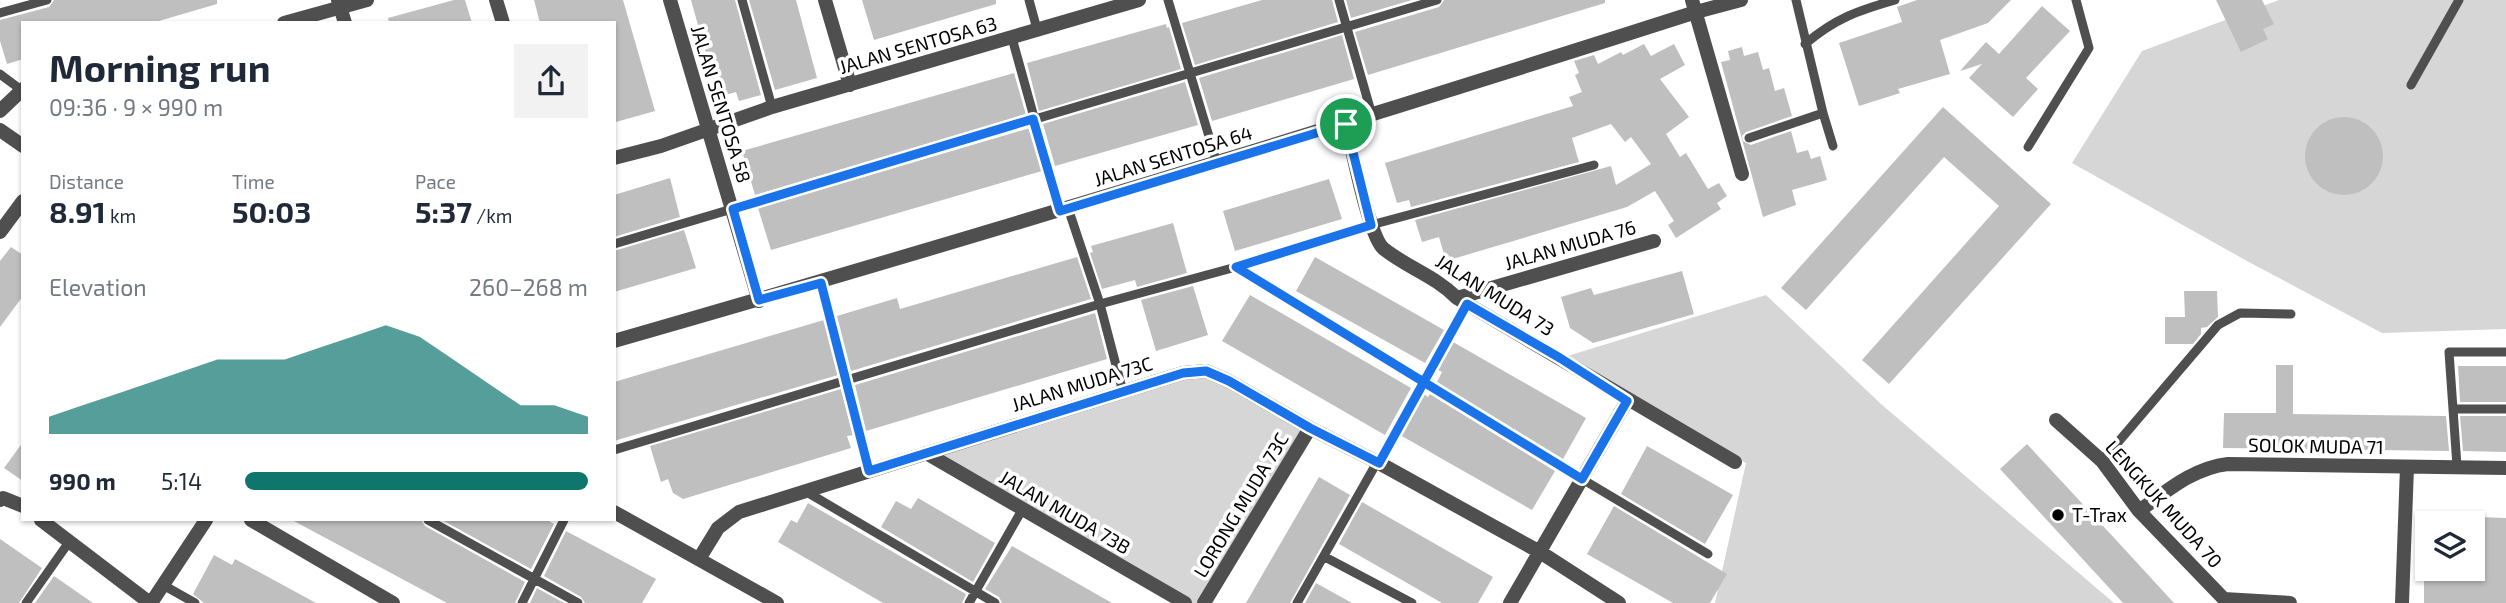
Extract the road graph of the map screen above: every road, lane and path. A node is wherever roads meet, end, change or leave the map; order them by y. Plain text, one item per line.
1 (47, 0) edge
2 (367, 0) edge
3 (496, 0) edge
4 (670, 0) edge
5 (742, 0) edge
6 (825, 0) edge
7 (1029, 0) edge
8 (1139, 0) edge
9 (1168, 0) edge
10 (1339, 0) edge
11 (1437, 0) edge
12 (1741, 0) edge
13 (1796, 0) edge
14 (1895, 0) edge
15 (2076, 0) edge
16 (2459, 0) edge
17 (340, 4) edge
18 (1694, 6) edge
19 (0, 13) edge
20 (290, 21) edge
21 (344, 21) edge
22 (502, 21) edge
23 (1346, 27) junction
24 (1037, 29) junction
25 (1012, 38) junction
26 (1805, 44) junction
27 (1190, 73) junction
28 (0, 74) edge
29 (850, 85) junction
30 (2411, 85) dead end
31 (21, 89) edge
32 (772, 107) junction
33 (2, 108) edge
34 (1822, 113) junction
35 (1372, 115) junction
36 (1033, 119) junction
37 (1346, 124) junction
38 (708, 128) junction
39 (0, 130) edge
40 (1749, 138) dead end
41 (21, 145) edge
42 (1833, 146) dead end
43 (2028, 147) dead end
44 (616, 157) edge
45 (1217, 163) junction
46 (1594, 165) dead end
47 (1742, 174) dead end
48 (21, 204) edge
49 (733, 209) junction
50 (1064, 210) junction
51 (1371, 225) junction
52 (0, 232) edge
53 (1654, 241) dead end
54 (616, 243) edge
55 (1236, 267) junction
56 (821, 283) junction
57 (759, 300) junction
58 (1462, 301) junction
59 (1100, 304) junction
60 (2291, 314) dead end
61 (616, 340) edge
62 (2506, 352) edge
63 (846, 379) junction
64 (1423, 382) junction
65 (1124, 392) junction
66 (1627, 401) junction
67 (2506, 409) edge
68 (2453, 410) junction
69 (2056, 420) dead end
70 (1310, 428) junction
71 (616, 449) edge
72 (926, 453) junction
73 (2102, 461) junction
74 (1735, 462) dead end
75 (1379, 463) junction
76 (2457, 466) junction
77 (2407, 467) junction
78 (2506, 468) edge
79 (869, 471) junction
80 (1582, 479) junction
81 (805, 491) junction
82 (0, 500) edge
83 (21, 505) edge
84 (1022, 510) junction
85 (2139, 511) junction
86 (616, 513) edge
87 (42, 521) edge
88 (205, 521) edge
89 (253, 521) edge
90 (430, 521) edge
91 (564, 521) edge
92 (69, 542) junction
93 (1540, 552) junction
94 (1708, 554) dead end
95 (1325, 557) junction
96 (699, 559) junction
97 (535, 579) junction
98 (163, 585) junction
99 (974, 591) junction
100 (2248, 602) edge
101 (26, 603) edge
102 (150, 603) edge
103 (195, 603) edge
104 (393, 603) edge
105 (522, 603) edge
106 (578, 603) edge
107 (777, 603) edge
108 (969, 603) edge
109 (995, 603) edge
110 (1185, 603) edge
111 (1204, 603) edge
112 (1297, 603) edge
113 (1412, 603) edge
114 (1510, 603) edge
115 (1619, 603) edge
116 (2290, 603) edge
117 (2402, 603) edge

1 - 19 lane
2 - 17 street
3 - 22 street
4 - 38 street, JALAN SENTOSA 58
5 - 32 lane
6 - 29 street
7 - 24 lane
8 - 24 street, JALAN SENTOSA 63
9 - 27 lane
10 - 23 lane
11 - 23 lane
12 - 18 street, JALAN SENTOSA 64
13 - 26 lane
14 - 26 lane
15 - 43 lane
16 - 30 lane
17 - 20 street
17 - 21 street
18 - 35 street, JALAN SENTOSA 64
18 - 47 street
23 - 27 lane
23 - 35 lane
24 - 25 street, JALAN SENTOSA 63
25 - 29 street, JALAN SENTOSA 63
25 - 36 lane
26 - 34 lane
27 - 36 lane
27 - 45 lane
28 - 31 lane
29 - 32 street, JALAN SENTOSA 63
31 - 33 street
32 - 38 street, JALAN SENTOSA 63
34 - 40 lane
34 - 42 lane
35 - 37 street, JALAN SENTOSA 64
36 - 49 lane
36 - 50 lane
37 - 45 street, JALAN SENTOSA 64
37 - 51 street, JALAN MUDA 73
38 - 44 street, JALAN SENTOSA 63
38 - 49 street, JALAN SENTOSA 58
39 - 41 street
45 - 50 street, JALAN SENTOSA 64
46 - 51 lane
48 - 52 street
49 - 54 lane
49 - 57 street, JALAN SENTOSA 58
50 - 56 street, JALAN SENTOSA 64
50 - 59 lane
51 - 55 lane
51 - 58 street, JALAN MUDA 73
53 - 58 street, JALAN MUDA 76
55 - 59 lane
55 - 64 lane
56 - 57 street, JALAN SENTOSA 64
56 - 63 lane
57 - 61 street, JALAN SENTOSA 64
58 - 64 lane
58 - 66 street, JALAN MUDA 73
59 - 63 lane
59 - 65 lane
60 - 73 lane
62 - 68 lane
63 - 71 lane
63 - 79 lane
64 - 75 lane
64 - 80 lane
65 - 70 street, JALAN MUDA 73C
65 - 72 street, JALAN MUDA 73C
66 - 74 street, JALAN MUDA 73
66 - 80 street
67 - 68 lane
68 - 76 lane
69 - 73 street, LENGKUK MUDA 70
70 - 75 street, JALAN MUDA 73C
70 - 111 street, LORONG MUDA 73C
72 - 79 street, JALAN MUDA 73C
72 - 84 street, JALAN MUDA 73B
73 - 85 street, LENGKUK MUDA 70
75 - 93 street, JALAN MUDA 73C
75 - 95 lane
76 - 77 street, SOLOK MUDA 71
76 - 78 street, SOLOK MUDA 71
77 - 85 street, SOLOK MUDA 71
77 - 117 street
79 - 81 street, JALAN MUDA 73C
80 - 93 street
80 - 94 lane
81 - 96 street, JALAN MUDA 73C
81 - 99 lane
82 - 83 street
84 - 99 lane
84 - 110 street, JALAN MUDA 73B
85 - 100 street, LENGKUK MUDA 70
86 - 96 street
87 - 92 street
88 - 98 street
89 - 104 street
90 - 97 lane
91 - 97 lane
92 - 101 lane
92 - 102 street
93 - 114 street
93 - 115 street, JALAN MUDA 73C
95 - 112 lane
95 - 113 lane
96 - 107 street
97 - 105 lane
97 - 106 lane
98 - 102 street
98 - 103 lane
99 - 108 lane
99 - 109 lane
100 - 116 street, LENGKUK MUDA 70

